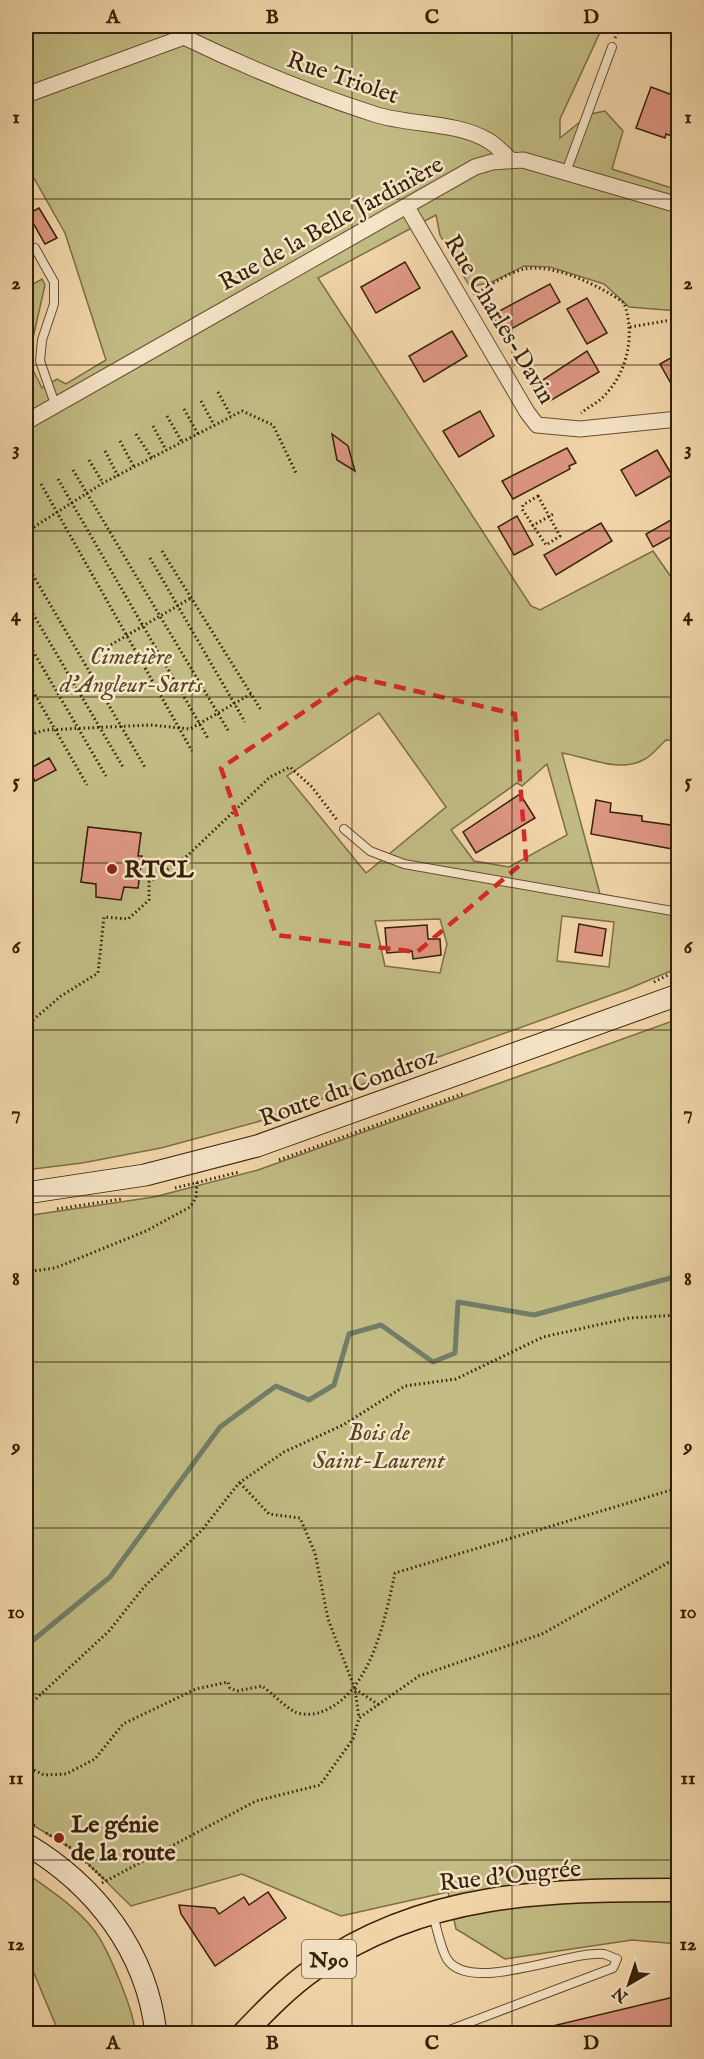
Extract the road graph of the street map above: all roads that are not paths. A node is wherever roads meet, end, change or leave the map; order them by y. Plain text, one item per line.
1 (612, 47) dead end
2 (26, 95) edge
3 (510, 159) junction
4 (566, 171) junction
5 (678, 205) edge
6 (407, 207) junction
7 (35, 248) dead end
8 (55, 404) junction
9 (678, 419) edge
10 (26, 422) edge
11 (344, 829) road end
12 (678, 912) edge
13 (678, 994) edge
14 (26, 1193) edge
15 (26, 1844) edge
16 (678, 1890) edge
17 (432, 1911) junction
18 (26, 2030) edge
19 (32, 2034) edge
20 (156, 2034) edge
21 (243, 2034) edge
22 (439, 2034) edge

1 - 4 lane
2 - 3 street, Rue Triolet
3 - 4 street, Rue de la Belle Jardinière
3 - 6 street, Rue de la Belle Jardinière
4 - 5 street, Rue de la Belle Jardinière
6 - 8 street, Rue de la Belle Jardinière
6 - 9 street, Rue Charles-Davin
7 - 8 lane
8 - 10 street, Rue de la Belle Jardinière
11 - 12 lane
13 - 14 main road, Route du Condroz
15 - 20 main road
16 - 17 main road, Rue d'Ougrée / N90
17 - 21 main road, Rue d'Ougrée / N90
17 - 22 lane
18 - 19 lane

